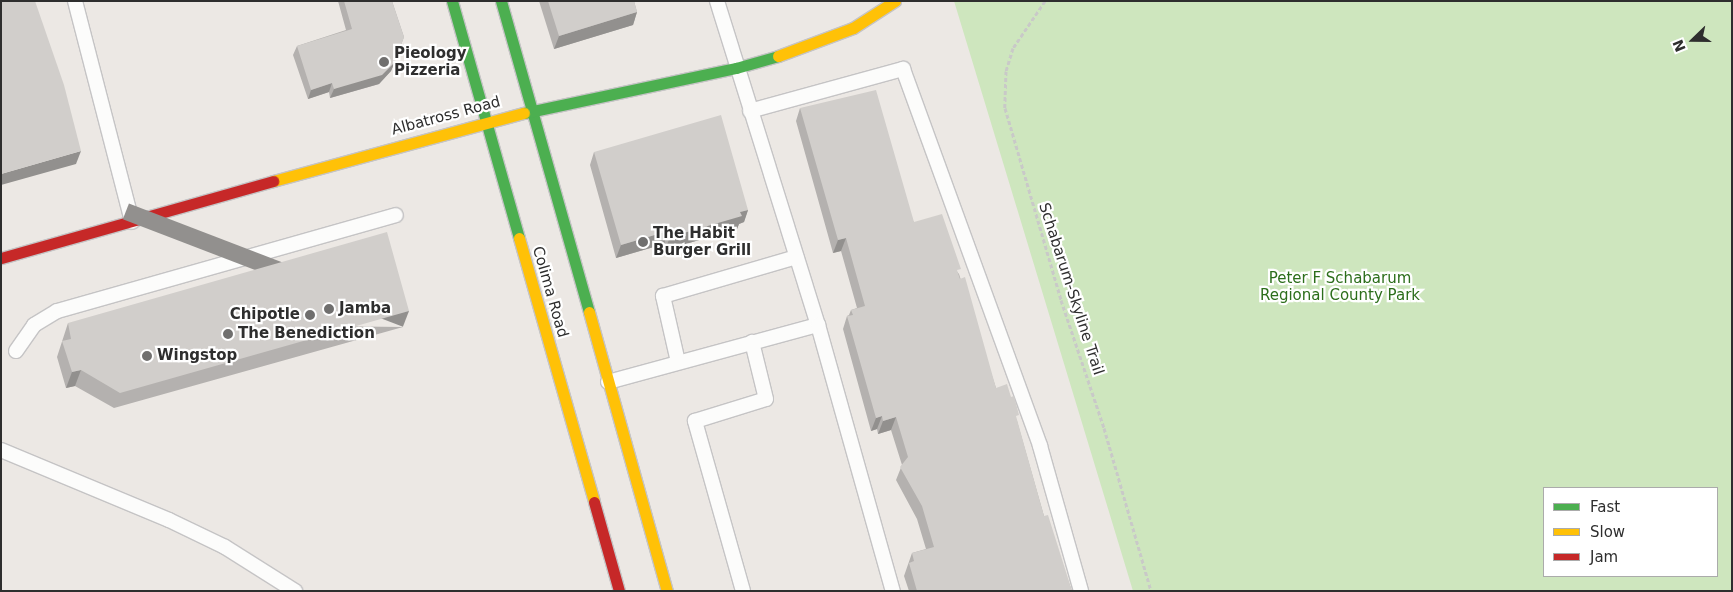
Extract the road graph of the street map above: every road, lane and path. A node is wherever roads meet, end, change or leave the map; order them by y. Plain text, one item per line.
1 (75, 1) edge
2 (452, 1) edge
3 (501, 1) edge
4 (717, 1) edge
5 (895, 1) edge
6 (1045, 1) edge
7 (736, 68) junction
8 (532, 110) junction
9 (750, 111) junction
10 (486, 121) junction
11 (396, 215) dead end
12 (132, 222) junction
13 (796, 257) junction
14 (1, 258) edge
15 (818, 325) junction
16 (752, 342) junction
17 (16, 351) dead end
18 (678, 362) junction
19 (608, 382) junction
20 (1, 450) edge
21 (296, 591) edge
22 (619, 591) edge
23 (667, 591) edge
24 (743, 591) edge
25 (893, 591) edge
26 (1081, 591) edge
27 (1151, 591) edge

1 - 12 lane
2 - 10 main road, Colima Road
3 - 8 main road, Colima Road
4 - 7 lane
5 - 7 main road, Albatross Road
6 - 27 path, Schabarum-Skyline Trail
7 - 8 main road, Albatross Road
7 - 9 lane
8 - 10 main road, Albatross Road
8 - 19 main road, Colima Road
9 - 13 lane
9 - 26 lane
10 - 12 main road, Albatross Road
10 - 22 main road, Colima Road
11 - 17 lane
12 - 14 main road, Albatross Road
13 - 15 lane
13 - 18 lane
15 - 16 lane
15 - 25 lane
16 - 18 lane
16 - 24 lane
18 - 19 lane
19 - 23 main road, Colima Road
20 - 21 lane

